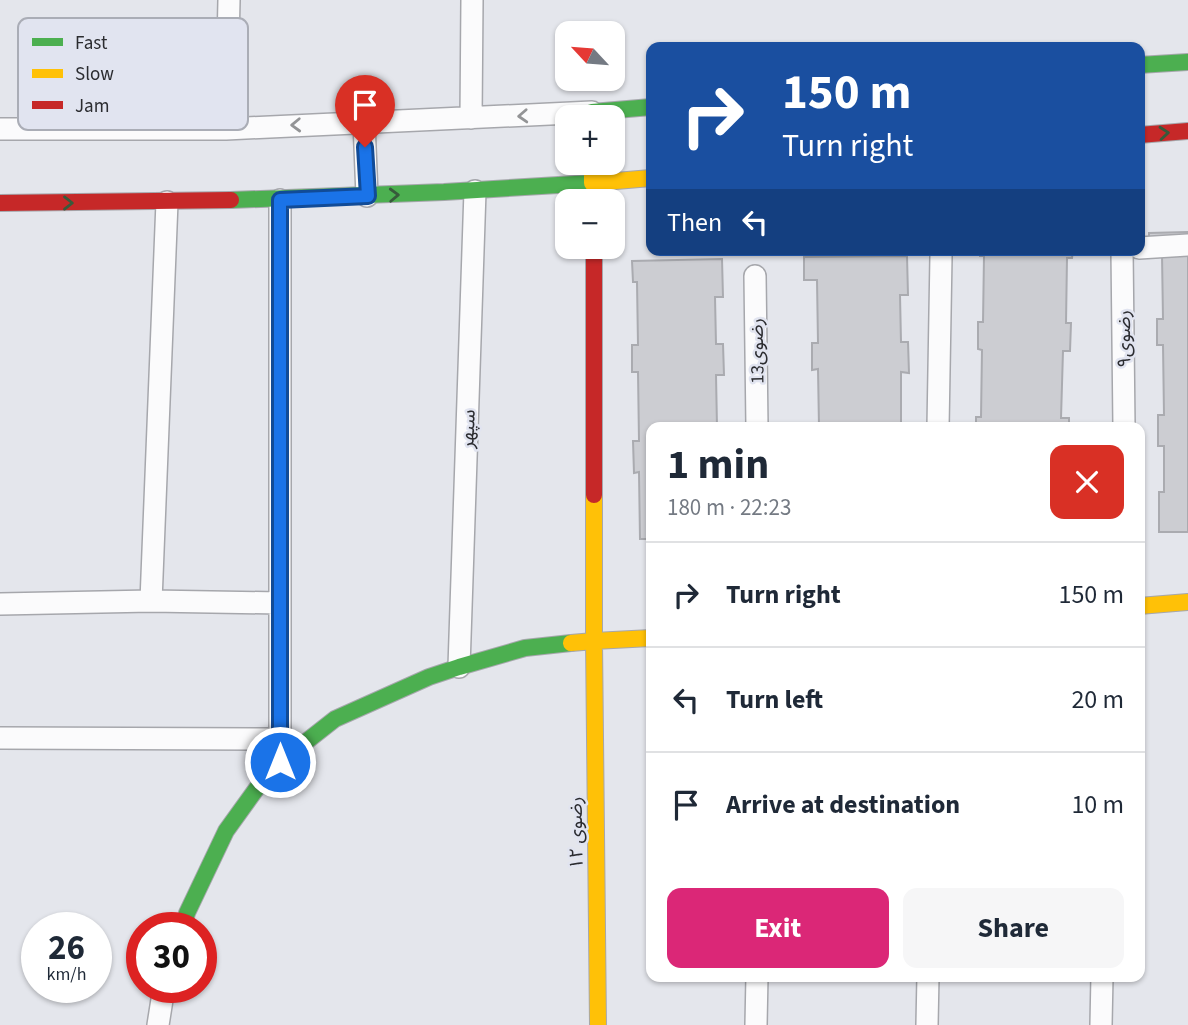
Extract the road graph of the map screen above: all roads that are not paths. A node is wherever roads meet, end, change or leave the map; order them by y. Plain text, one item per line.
1 (229, 0) edge
2 (472, 0) edge
3 (229, 18) edge
4 (1188, 62) edge
5 (1145, 65) edge
6 (646, 108) edge
7 (625, 111) edge
8 (555, 116) edge
9 (471, 118) junction
10 (364, 122) junction
11 (248, 128) edge
12 (0, 129) edge
13 (18, 129) edge
14 (1188, 131) edge
15 (1145, 135) edge
16 (592, 175) edge
17 (646, 178) edge
18 (592, 183) junction
19 (592, 189) edge
20 (475, 191) junction
21 (368, 196) junction
22 (280, 200) junction
23 (167, 202) junction
24 (0, 203) edge
25 (1188, 245) edge
26 (1145, 248) edge
27 (941, 256) dead end
28 (1122, 256) edge
29 (594, 259) edge
30 (755, 276) dead end
31 (757, 422) edge
32 (938, 422) edge
33 (1125, 422) edge
34 (151, 601) junction
35 (1188, 602) edge
36 (280, 603) junction
37 (0, 604) edge
38 (1145, 606) edge
39 (646, 638) edge
40 (594, 641) junction
41 (459, 667) junction
42 (0, 738) edge
43 (280, 739) junction
44 (280, 762) junction
45 (188, 912) edge
46 (757, 982) edge
47 (928, 982) edge
48 (1102, 982) edge
49 (161, 1003) edge
50 (158, 1025) edge
51 (598, 1025) edge
52 (756, 1025) edge
53 (927, 1025) edge
54 (1101, 1025) edge

1 - 3 street
2 - 9 street
4 - 5 street
6 - 7 street
8 -> 9 street
9 - 10 street
10 -> 11 street
10 - 21 street
12 - 13 street
15 -> 14 street
16 - 18 street
17 - 18 street
18 - 19 street
18 - 20 street
21 -> 20 street
20 - 41 street, سپهر
21 - 22 street
22 - 23 street
22 - 36 street
24 -> 23 street
23 - 34 street
25 - 26 street
27 - 32 street
28 - 33 street, رضوی۹
29 - 40 street, رضوی ۱۲
30 - 31 street, رضوی13
34 - 36 street
34 - 37 street
35 - 38 street
36 - 43 street
39 - 40 street
40 - 41 street
40 - 51 street, رضوی ۱۲
41 - 44 street
42 - 43 street
43 - 44 street
44 - 45 street
46 - 52 street
47 - 53 street
48 - 54 street
49 - 50 street

